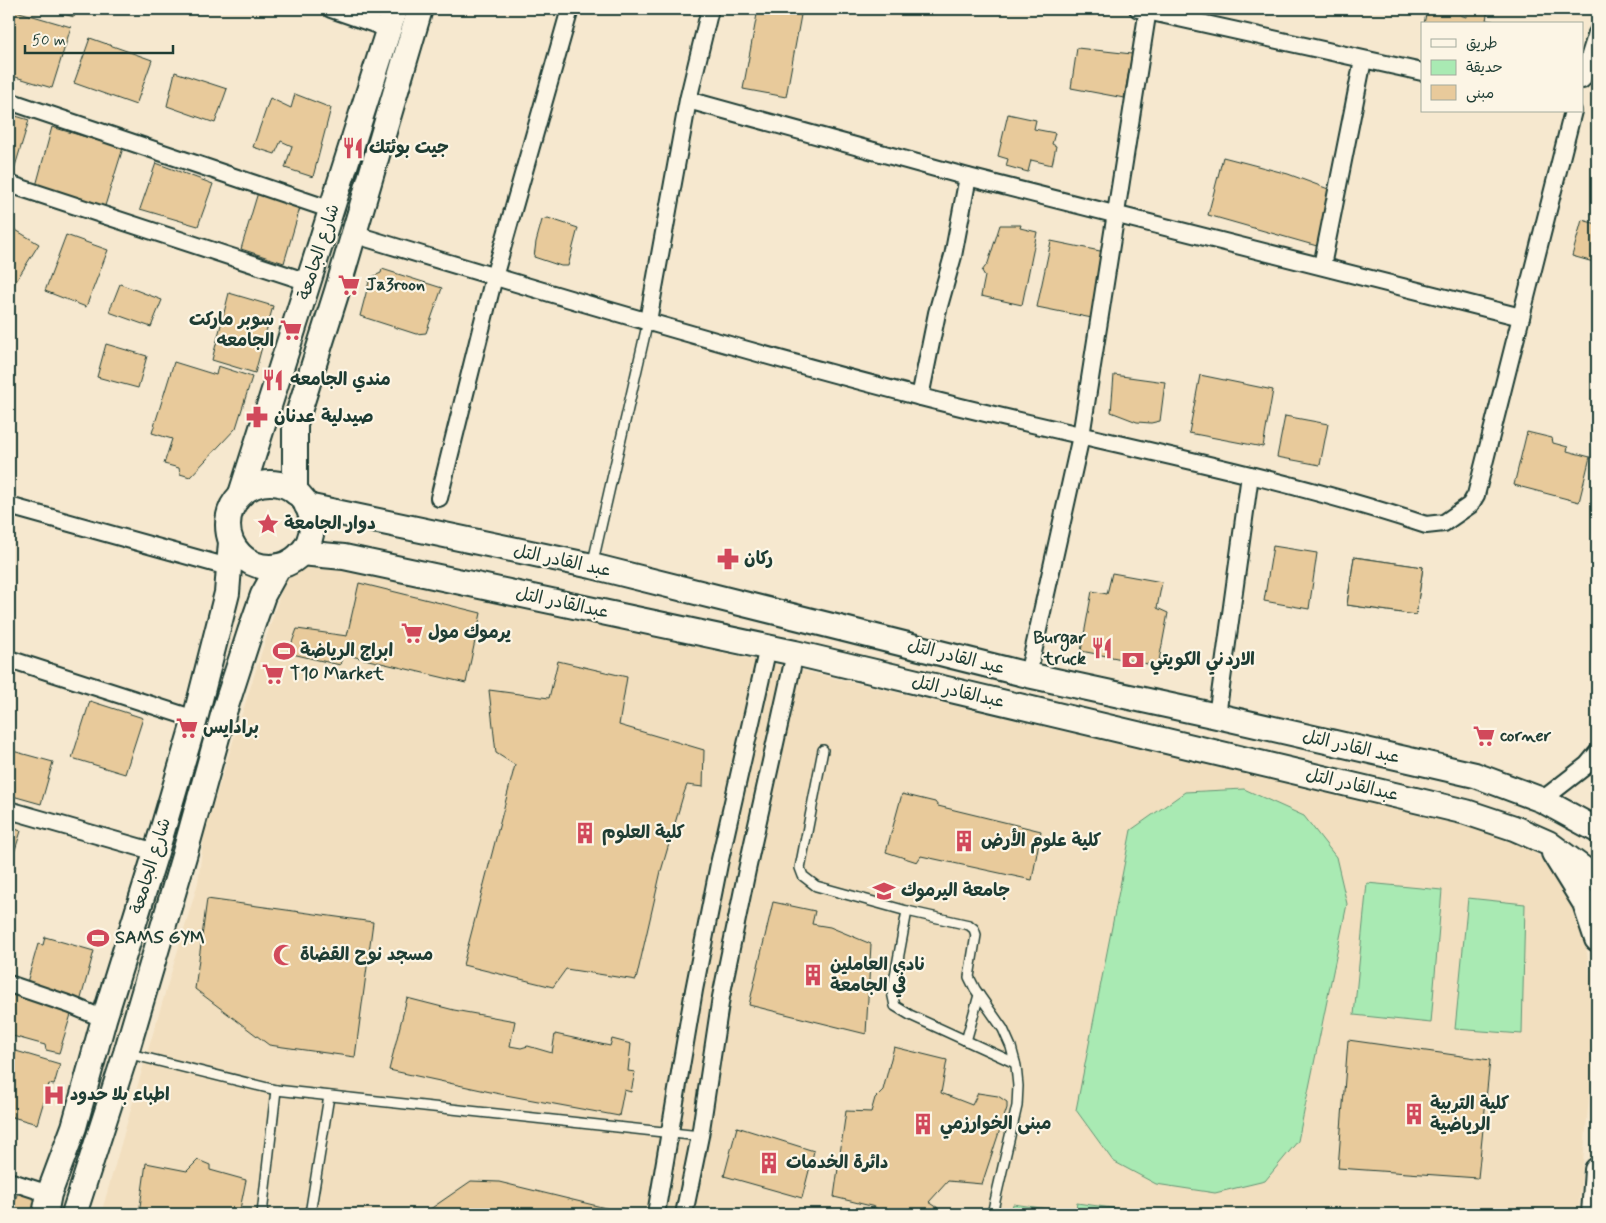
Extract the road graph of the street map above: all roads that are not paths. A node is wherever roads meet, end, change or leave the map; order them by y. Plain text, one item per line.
1 (331, 9) edge
2 (420, 9) edge
3 (570, 9) edge
4 (710, 9) edge
5 (1144, 9) edge
6 (392, 19) edge
7 (1597, 33) edge
8 (1364, 60) junction
9 (1421, 72) edge
10 (1584, 74) edge
11 (688, 100) junction
12 (9, 101) edge
13 (1573, 112) edge
14 (968, 176) junction
15 (9, 184) edge
16 (332, 210) junction
17 (1116, 214) junction
18 (353, 234) junction
19 (1322, 266) junction
20 (494, 277) junction
21 (308, 282) junction
22 (1521, 317) junction
23 (648, 321) junction
24 (920, 397) junction
25 (1081, 436) junction
26 (1250, 474) junction
27 (241, 494) junction
28 (439, 498) dead end
29 (301, 499) junction
30 (9, 506) edge
31 (231, 542) junction
32 (301, 553) junction
33 (279, 566) junction
34 (592, 566) junction
35 (228, 567) junction
36 (768, 647) junction
37 (795, 653) junction
38 (9, 659) edge
39 (1028, 675) junction
40 (1217, 716) junction
41 (195, 719) junction
42 (823, 750) dead end
43 (1597, 753) edge
44 (1542, 800) junction
45 (9, 810) edge
46 (1597, 830) edge
47 (1548, 843) junction
48 (156, 852) junction
49 (1597, 879) edge
50 (907, 911) junction
51 (1597, 939) edge
52 (9, 984) edge
53 (979, 995) junction
54 (690, 1015) junction
55 (104, 1018) junction
56 (717, 1019) junction
57 (966, 1041) junction
58 (126, 1053) junction
59 (1015, 1063) junction
60 (276, 1090) junction
61 (329, 1096) junction
62 (671, 1133) junction
63 (700, 1136) junction
64 (1597, 1170) edge
65 (9, 1181) edge
66 (47, 1204) edge
67 (74, 1214) edge
68 (262, 1214) edge
69 (310, 1214) edge
70 (656, 1214) edge
71 (684, 1214) edge
72 (992, 1214) edge
73 (1594, 1214) edge

1 - 6 street
2 - 18 main road, شارع الجامعة
3 - 20 street
4 - 11 street
5 - 8 street
5 - 17 street
6 - 16 main road, شارع الجامعة
7 - 10 street
8 - 9 street
8 - 19 street
11 - 14 street
11 - 23 street
12 - 16 street
13 - 22 street
14 - 17 street
14 - 24 street
15 - 21 street
16 - 21 main road, شارع الجامعة
17 - 19 street
17 - 25 street
18 - 20 street
18 - 29 main road, شارع الجامعة
19 - 22 street
20 - 23 street
20 - 28 street
21 - 27 main road, شارع الجامعة
22 - 26 street
23 - 24 street
23 - 34 lane
24 - 25 street
25 - 26 street
25 - 39 street
26 - 40 street
27 - 29 main road
27 - 31 main road
29 - 32 main road
29 - 34 main road, عبد القادر التل
30 - 35 street
31 - 33 main road
31 - 35 main road, شارع الجامعة
32 - 33 main road
32 - 36 main road, عبدالقادر التل
33 - 58 main road, شارع الجامعة
34 - 39 main road, عبد القادر التل
35 - 41 main road, شارع الجامعة
36 - 37 main road, عبدالقادر التل
36 - 54 street
37 - 47 main road, عبدالقادر التل
37 - 56 street
38 - 41 street
39 - 40 main road, عبد القادر التل
40 - 44 main road, عبد القادر التل
41 - 48 main road, شارع الجامعة
42 - 50 lane
43 - 44 street
44 - 46 main road, عبد القادر التل
45 - 48 street
47 - 49 main road, عبدالقادر التل
47 - 51 main road
48 - 55 main road, شارع الجامعة
50 - 53 lane
50 - 57 lane
52 - 55 street
53 - 57 lane
53 - 59 lane
54 - 56 street
54 - 62 street
55 - 66 main road, شارع الجامعة
56 - 63 street
57 - 59 lane
58 - 60 lane
58 - 67 main road, شارع الجامعة
59 - 72 lane
60 - 61 lane
60 - 68 lane
61 - 62 lane
61 - 69 lane
62 - 63 lane
62 - 70 street
63 - 71 street
64 - 73 main road
65 - 66 street

